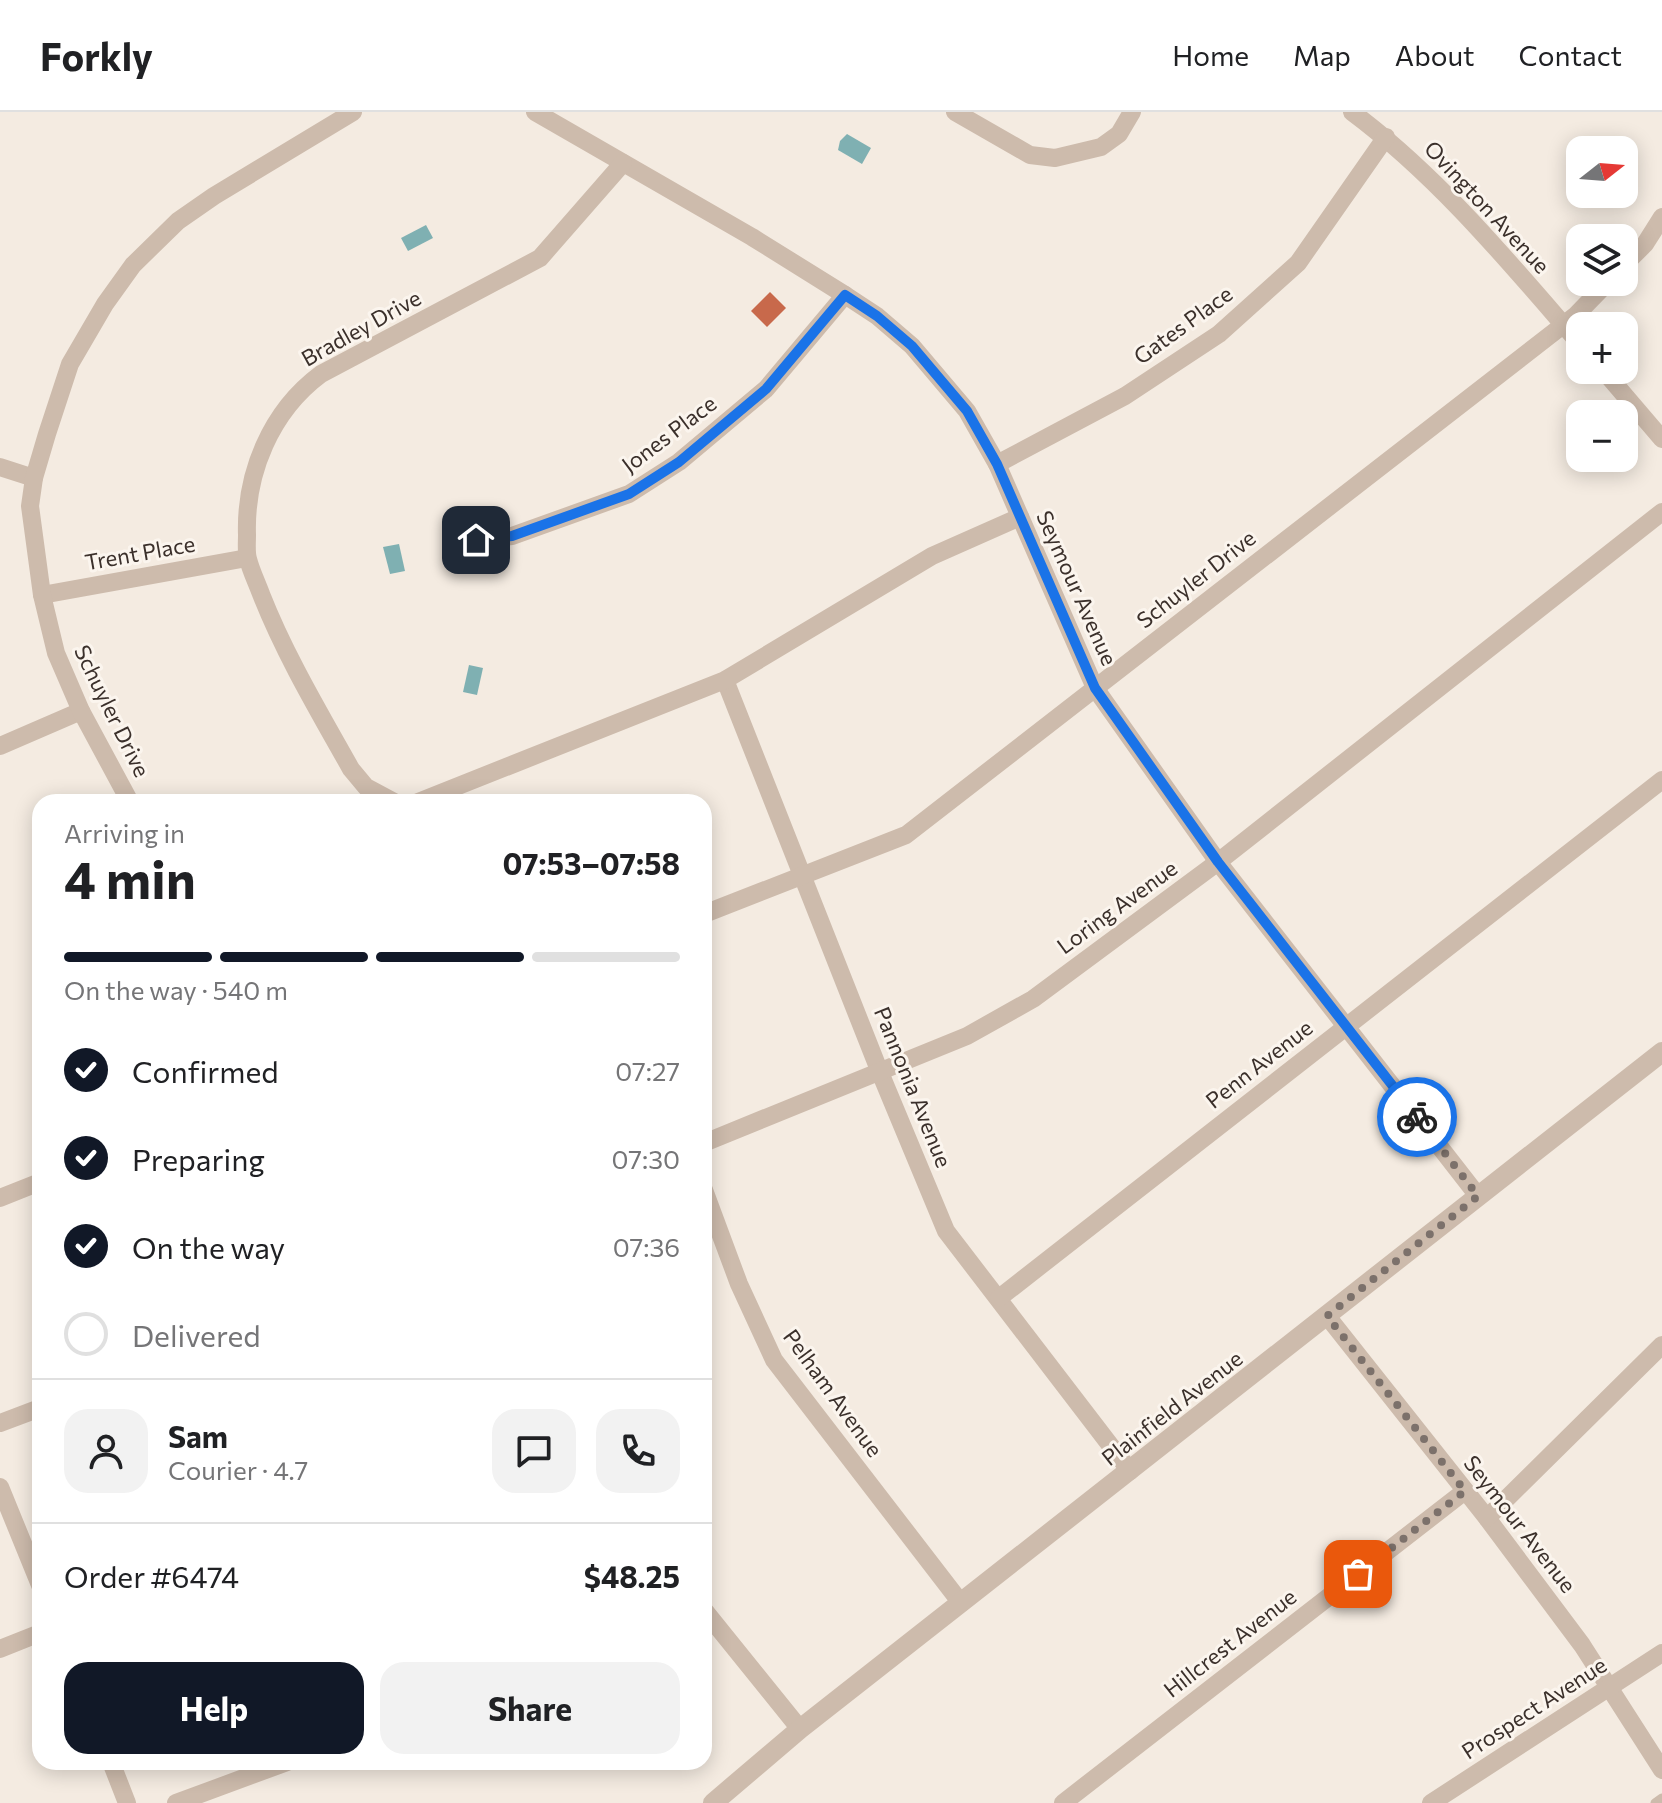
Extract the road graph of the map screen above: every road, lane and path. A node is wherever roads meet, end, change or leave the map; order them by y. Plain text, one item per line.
1 (353, 112) edge
2 (535, 112) edge
3 (955, 112) edge
4 (1132, 112) edge
5 (1352, 112) edge
6 (1386, 137) junction
7 (623, 163) junction
8 (1662, 217) edge
9 (1638, 251) edge
10 (845, 295) junction
11 (1593, 296) edge
12 (1563, 325) junction
13 (1566, 328) edge
14 (1615, 384) edge
15 (1662, 439) edge
16 (997, 464) junction
17 (0, 467) edge
18 (34, 478) junction
19 (1662, 512) edge
20 (1020, 517) junction
21 (476, 540) dead end
22 (247, 558) junction
23 (42, 595) junction
24 (725, 680) junction
25 (1095, 688) junction
26 (81, 711) junction
27 (0, 746) edge
28 (1662, 780) edge
29 (126, 794) edge
30 (379, 794) edge
31 (438, 794) edge
32 (1218, 862) junction
33 (801, 875) junction
34 (712, 911) edge
35 (1346, 1026) junction
36 (1662, 1052) edge
37 (879, 1070) junction
38 (712, 1140) edge
39 (32, 1185) edge
40 (1478, 1196) junction
41 (0, 1198) edge
42 (712, 1211) edge
43 (999, 1298) junction
44 (1327, 1316) junction
45 (1662, 1345) edge
46 (32, 1411) edge
47 (0, 1423) edge
48 (1130, 1471) junction
49 (0, 1487) edge
50 (1465, 1491) junction
51 (1487, 1518) junction
52 (32, 1565) edge
53 (961, 1603) junction
54 (712, 1620) edge
55 (32, 1636) edge
56 (0, 1649) edge
57 (1662, 1653) edge
58 (1610, 1689) junction
59 (800, 1729) junction
60 (114, 1770) edge
61 (265, 1770) edge
62 (1662, 1770) edge
63 (1662, 1798) edge
64 (716, 1802) edge
65 (127, 1803) edge
66 (176, 1803) edge
67 (1063, 1803) edge
68 (1431, 1803) edge
69 (1655, 1803) edge

1 - 18 street, Schuyler Drive
2 - 7 street, Seymour Avenue
3 - 4 street
5 - 6 street, Ovington Avenue
6 - 12 street, Ovington Avenue
6 - 16 street, Gates Place
7 - 10 street, Seymour Avenue
7 - 22 street, Bradley Drive
8 - 9 street
10 - 16 street, Seymour Avenue
10 - 21 street, Jones Place
11 - 12 street, Schuyler Drive
12 - 13 street, Ovington Avenue
12 - 25 street, Schuyler Drive
14 - 15 street
16 - 20 street, Seymour Avenue
17 - 18 street
18 - 23 street, Schuyler Drive
19 - 32 street, Loring Avenue
20 - 24 street
20 - 25 street, Seymour Avenue
22 - 23 street, Trent Place
22 - 30 street, Bradley Drive
23 - 26 street, Schuyler Drive
24 - 31 street
24 - 33 street, Pannonia Avenue
25 - 32 street, Seymour Avenue
25 - 33 street, Schuyler Drive
26 - 27 street
26 - 29 street, Schuyler Drive
28 - 35 street, Penn Avenue
32 - 35 street, Seymour Avenue
32 - 37 street, Loring Avenue
33 - 34 street, Schuyler Drive
33 - 37 street, Pannonia Avenue
35 - 40 street, Seymour Avenue
35 - 43 street, Penn Avenue
36 - 40 street, Plainfield Avenue
37 - 38 street, Loring Avenue
37 - 43 street, Pannonia Avenue
39 - 41 street
40 - 44 street, Plainfield Avenue
42 - 53 street, Pelham Avenue
43 - 48 street, Pannonia Avenue
44 - 48 street, Plainfield Avenue
44 - 50 street, Seymour Avenue
45 - 51 street
46 - 47 street
48 - 53 street, Plainfield Avenue
49 - 52 street
50 - 51 street, Seymour Avenue
50 - 67 street, Hillcrest Avenue
51 - 58 street, Seymour Avenue
53 - 59 street, Plainfield Avenue
54 - 59 street
55 - 56 street
57 - 58 street, Prospect Avenue
58 - 62 street, Seymour Avenue
58 - 68 street, Prospect Avenue
59 - 64 street, Plainfield Avenue
60 - 65 street
61 - 66 street
63 - 69 lane

